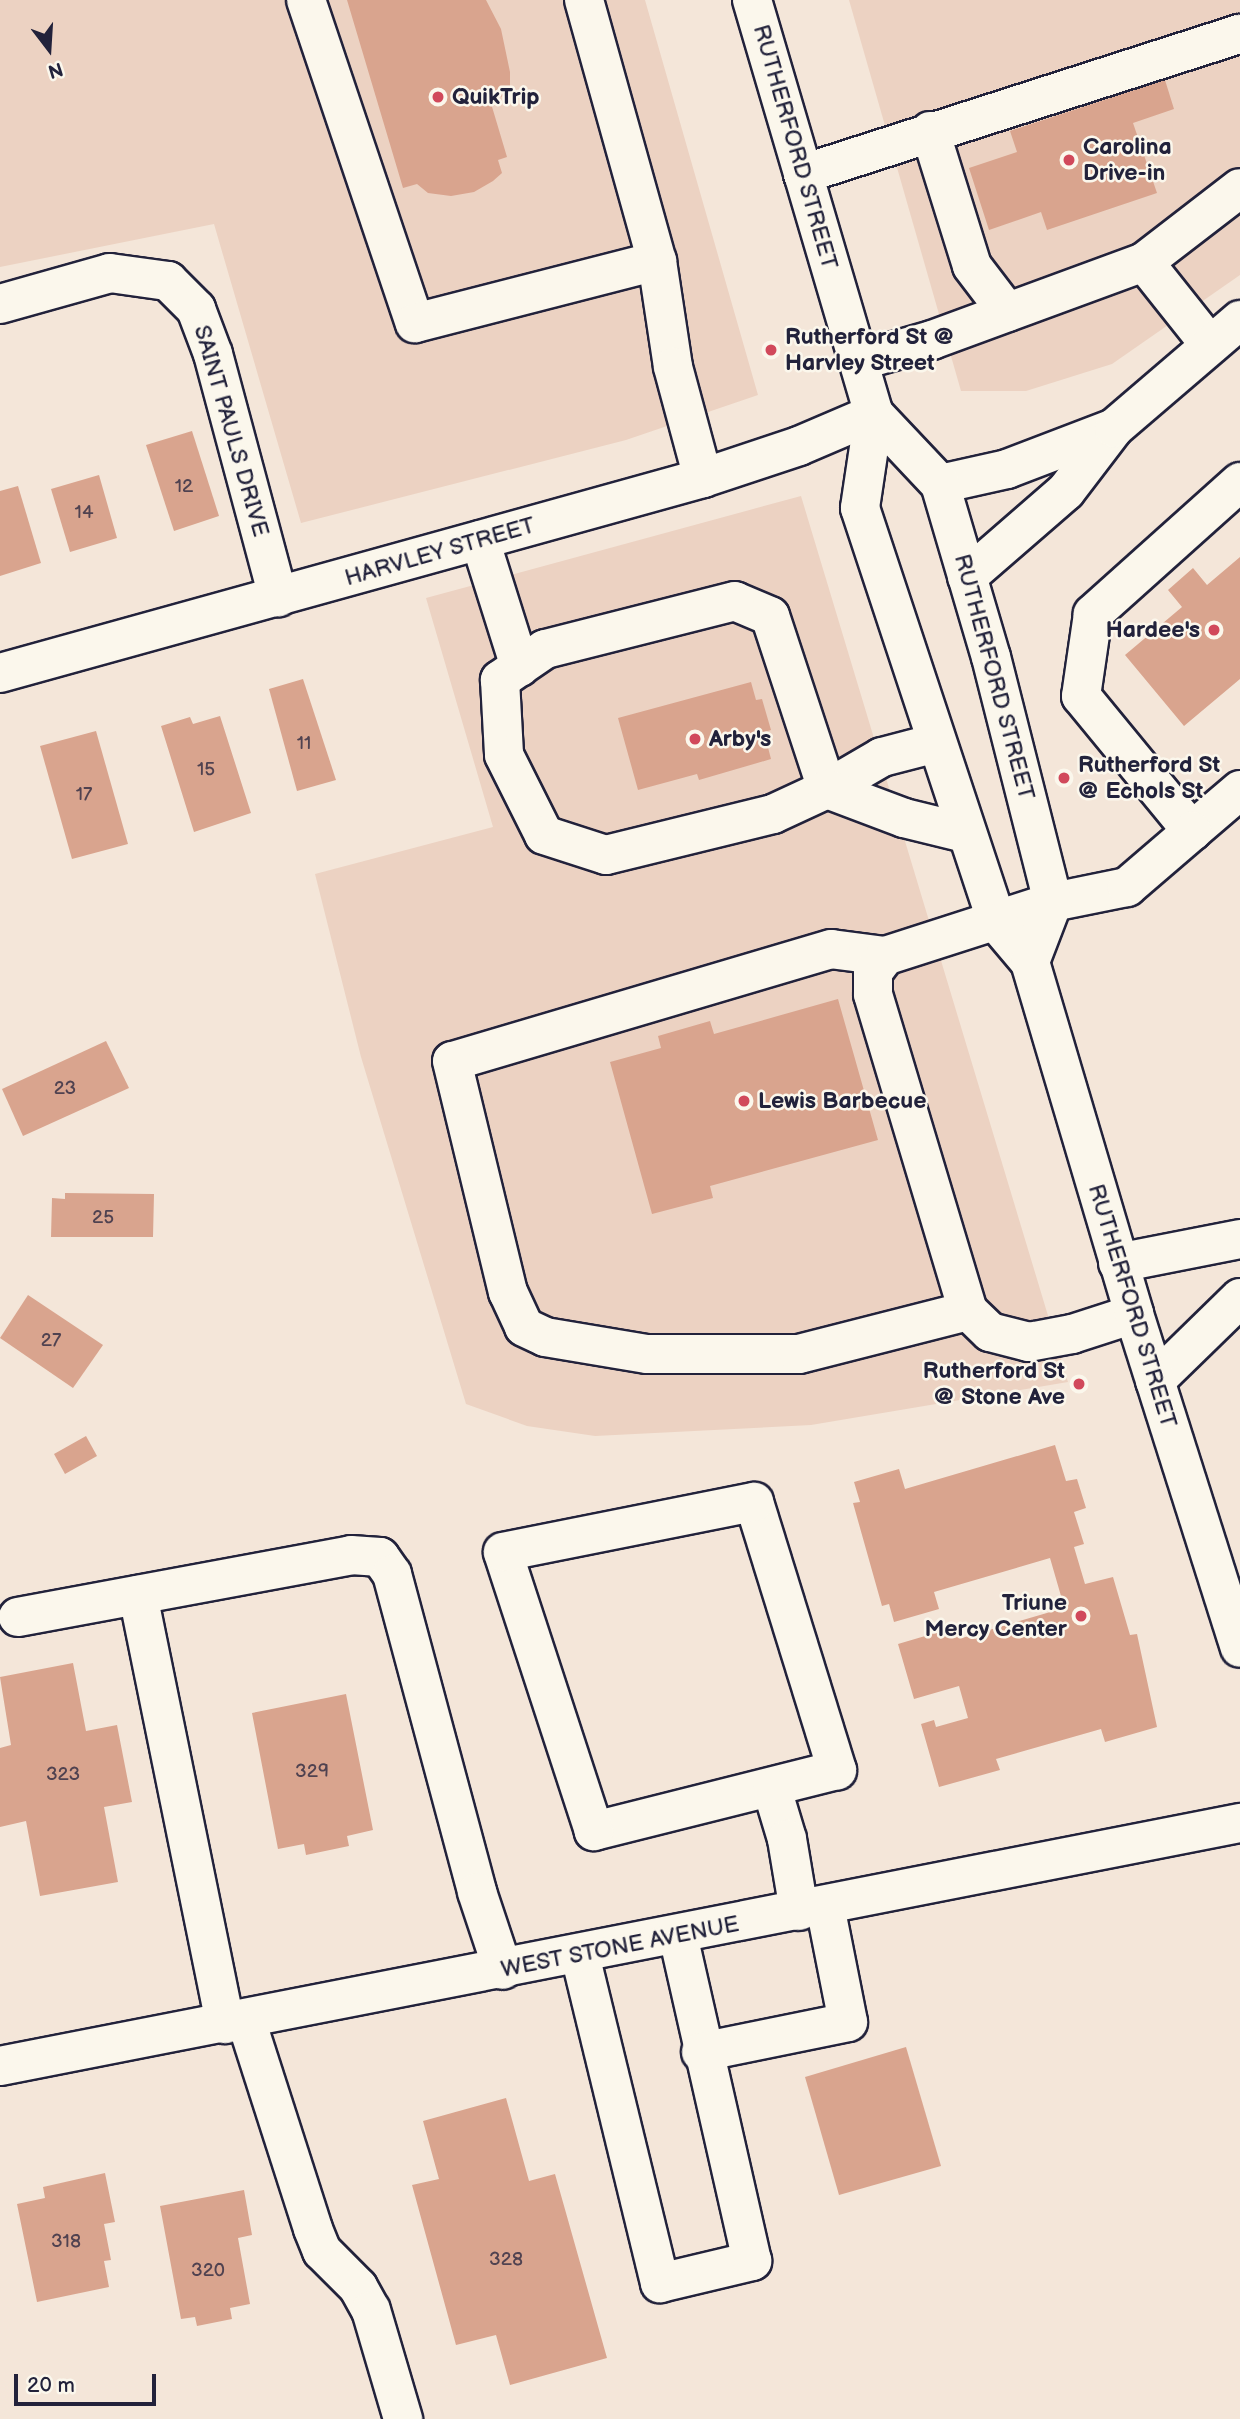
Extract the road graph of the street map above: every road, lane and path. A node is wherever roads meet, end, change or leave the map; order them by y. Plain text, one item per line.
1 (306, 0) edge
2 (584, 0) edge
3 (752, 0) edge
4 (1240, 34) edge
5 (930, 131) junction
6 (803, 174) junction
7 (1240, 188) edge
8 (657, 261) junction
9 (1144, 262) junction
10 (0, 304) edge
11 (1007, 312) junction
12 (1240, 320) edge
13 (1210, 345) junction
14 (859, 361) junction
15 (874, 414) junction
16 (1114, 428) junction
17 (703, 478) junction
18 (1240, 482) edge
19 (940, 484) junction
20 (480, 540) junction
21 (967, 576) junction
22 (278, 597) junction
23 (520, 667) junction
24 (0, 673) edge
25 (936, 743) junction
26 (827, 789) junction
27 (1240, 790) edge
28 (1192, 831) junction
29 (965, 833) junction
30 (1053, 902) junction
31 (997, 923) junction
32 (886, 956) junction
33 (1030, 962) junction
34 (1240, 1239) edge
35 (1118, 1263) junction
36 (1240, 1298) edge
37 (968, 1311) junction
38 (1134, 1314) junction
39 (1155, 1381) junction
40 (138, 1595) junction
41 (18, 1617) dead end
42 (1240, 1648) edge
43 (772, 1789) junction
44 (1240, 1823) edge
45 (812, 1908) junction
46 (678, 1935) junction
47 (580, 1955) junction
48 (503, 1970) junction
49 (236, 2022) junction
50 (701, 2052) junction
51 (0, 2066) edge
52 (403, 2419) edge

1 - 8 main road
2 - 8 main road
3 - 6 main road, RUTHERFORD STREET
4 - 5 main road
5 - 6 main road
5 - 11 main road
6 - 14 main road, RUTHERFORD STREET
7 - 9 main road
8 - 17 main road
9 - 11 main road
9 - 13 main road
10 - 22 main road, SAINT PAULS DRIVE
11 - 14 main road
12 - 13 main road
13 - 16 main road
14 - 15 main road, RUTHERFORD STREET
15 - 17 main road, HARVLEY STREET
15 - 19 main road, RUTHERFORD STREET
15 - 25 main road, RUTHERFORD STREET
16 - 19 main road
16 - 21 main road
17 - 20 main road, HARVLEY STREET
18 - 28 main road
19 - 21 main road, RUTHERFORD STREET
20 - 22 main road, HARVLEY STREET
20 - 23 main road
21 - 30 main road, RUTHERFORD STREET
22 - 24 main road, HARVLEY STREET
23 - 26 main road
23 - 26 main road
25 - 26 main road
25 - 29 main road, RUTHERFORD STREET
26 - 29 main road
27 - 28 main road
28 - 30 main road
29 - 31 main road, RUTHERFORD STREET
30 - 31 main road
30 - 33 main road
31 - 32 main road
31 - 33 main road, RUTHERFORD STREET
32 - 37 main road
32 - 37 main road
33 - 35 main road, RUTHERFORD STREET
34 - 35 main road
35 - 38 main road, RUTHERFORD STREET
36 - 39 main road
37 - 38 main road
38 - 39 main road, RUTHERFORD STREET
39 - 42 main road, RUTHERFORD STREET
40 - 41 main road
40 - 48 main road
40 - 49 main road
43 - 43 main road
43 - 45 main road
44 - 45 main road, WEST STONE AVENUE
45 - 46 main road, WEST STONE AVENUE
45 - 50 main road
46 - 47 main road, WEST STONE AVENUE
46 - 50 main road
47 - 48 main road, WEST STONE AVENUE
47 - 50 main road
48 - 49 main road, WEST STONE AVENUE
49 - 51 main road, WEST STONE AVENUE
49 - 52 main road

